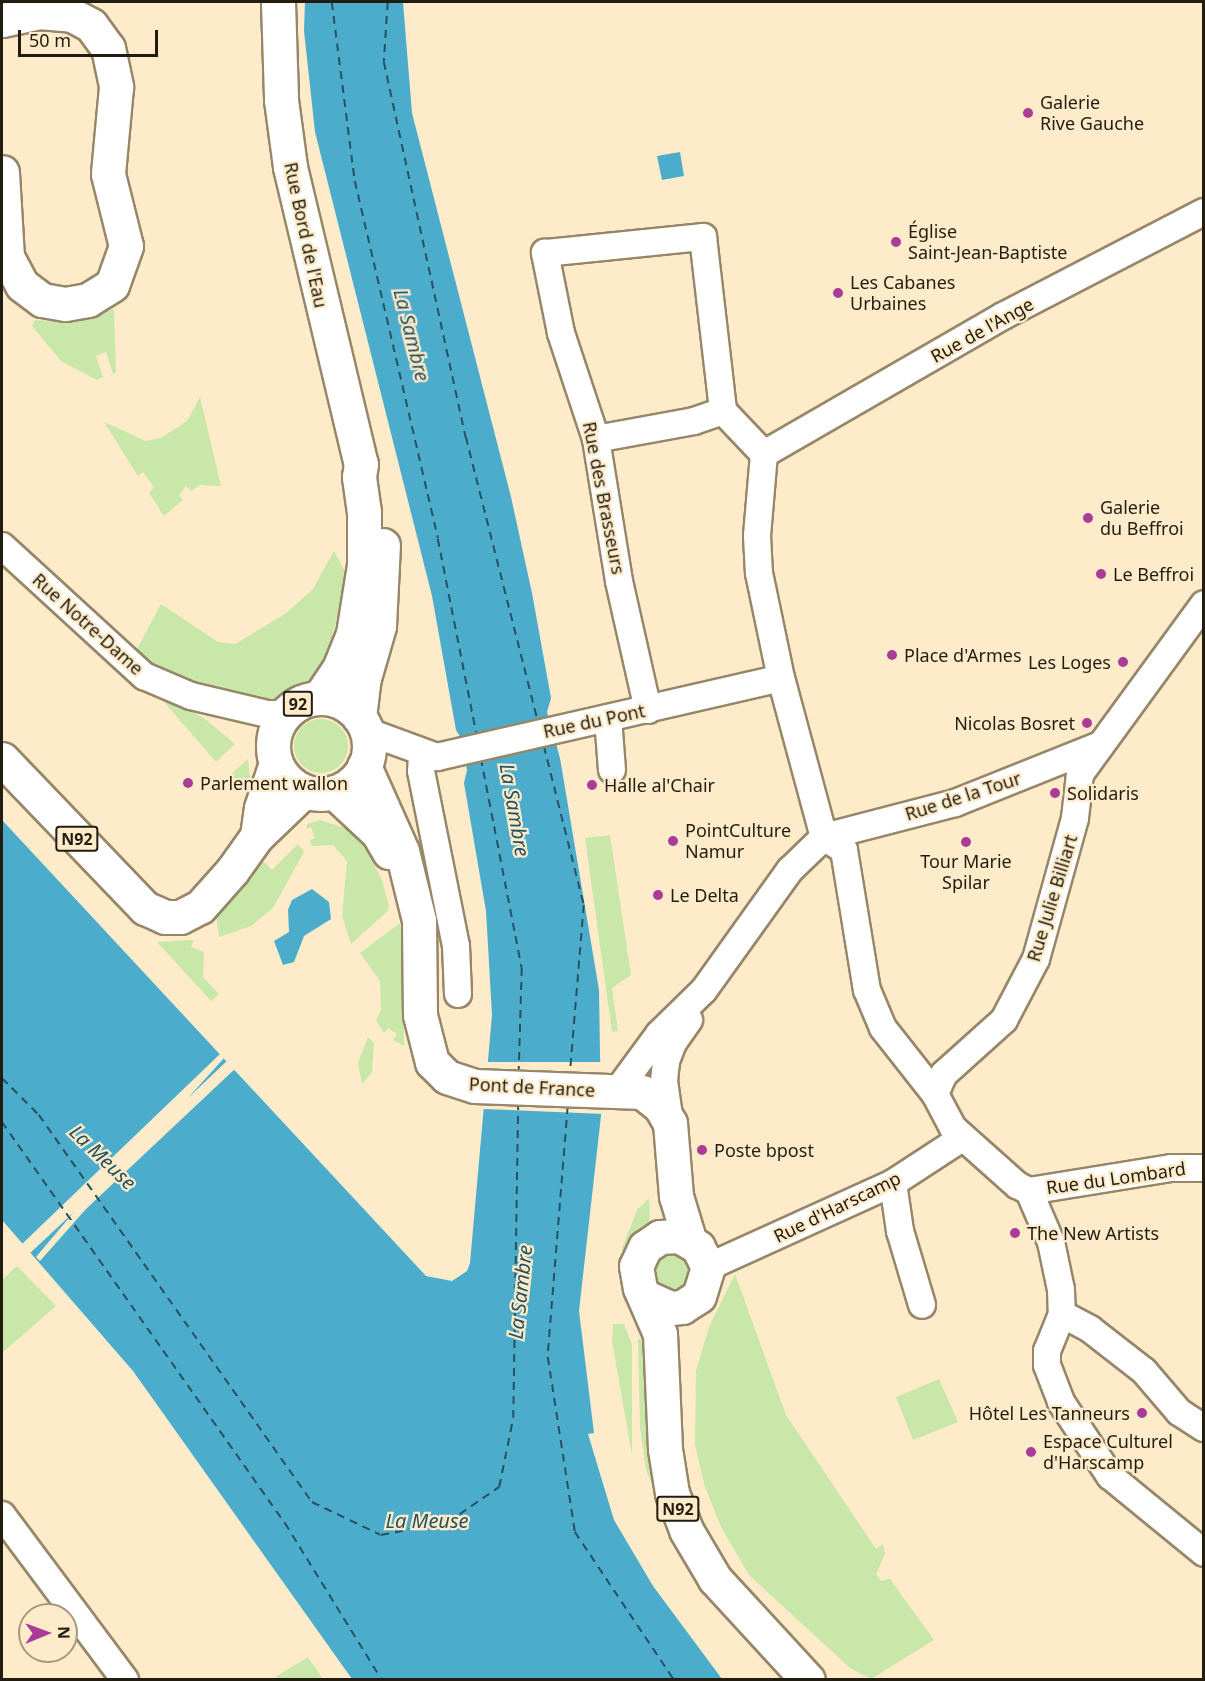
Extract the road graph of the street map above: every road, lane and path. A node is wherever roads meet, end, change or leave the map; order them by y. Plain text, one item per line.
1 (278, 2) edge
2 (2, 20) edge
3 (2, 172) edge
4 (1203, 212) edge
5 (723, 411) junction
6 (596, 439) junction
7 (764, 454) junction
8 (362, 465) junction
9 (2, 546) edge
10 (1203, 604) edge
11 (782, 678) junction
12 (319, 698) junction
13 (648, 710) junction
14 (285, 714) junction
15 (608, 718) junction
16 (364, 741) junction
17 (1100, 745) junction
18 (415, 751) junction
19 (2, 759) edge
20 (276, 763) junction
21 (612, 770) dead end
22 (319, 792) junction
23 (257, 836) junction
24 (824, 837) junction
25 (407, 874) junction
26 (704, 990) junction
27 (458, 994) dead end
28 (618, 1090) junction
29 (935, 1094) junction
30 (670, 1123) junction
31 (962, 1138) junction
32 (1203, 1168) edge
33 (893, 1183) junction
34 (1029, 1191) junction
35 (689, 1239) junction
36 (653, 1240) junction
37 (708, 1267) junction
38 (646, 1297) junction
39 (692, 1302) junction
40 (922, 1305) dead end
41 (1062, 1314) junction
42 (1203, 1428) edge
43 (2, 1515) edge
44 (1203, 1553) edge
45 (742, 1610) junction
46 (125, 1680) edge
47 (785, 1680) edge
48 (808, 1680) edge
49 (832, 1680) edge

1 - 8 main road, Rue Bord de l'Eau
2 - 3 main road
4 - 7 street, Rue de l'Ange
5 - 6 street
5 - 6 street, Rue des Brasseurs
5 - 7 street
6 - 13 street, Rue des Brasseurs
7 - 11 street
8 - 12 main road, Rue Bord de l'Eau
8 - 16 main road, Rue Bord de l'Eau
9 - 14 street, Rue Notre-Dame
10 - 17 street, Rue Julie Billiart
11 - 13 street, Rue du Pont
11 - 24 street
12 - 14 main road, 92
12 - 16 main road, 92
13 - 15 street, Rue du Pont
14 - 20 main road, 92
15 - 18 street, Rue du Pont
15 - 21 street
16 - 18 street, Rue du Pont
16 - 22 main road
16 - 25 main road
17 - 24 street, Rue de la Tour
17 - 29 street, Rue Julie Billiart
18 - 27 street
19 - 23 main road, N92
20 - 22 main road
20 - 23 main road, N92
22 - 23 main road, N92
22 - 25 main road
24 - 26 street
24 - 29 street
25 - 28 main road, Pont de France
26 - 28 street
26 - 30 street
28 - 30 main road, Pont de France
28 - 36 main road
29 - 31 street
30 - 35 main road
31 - 33 street, Rue d'Harscamp
31 - 34 street
32 - 34 street, Rue du Lombard
33 - 37 street, Rue d'Harscamp
33 - 40 street
34 - 41 street
35 - 36 main road
35 - 37 main road
36 - 38 main road
37 - 39 main road
38 - 39 main road
38 - 45 main road, N92
39 - 49 main road, N92
41 - 42 street
41 - 44 street
43 - 46 street
45 - 47 main road
45 - 48 main road, N92

